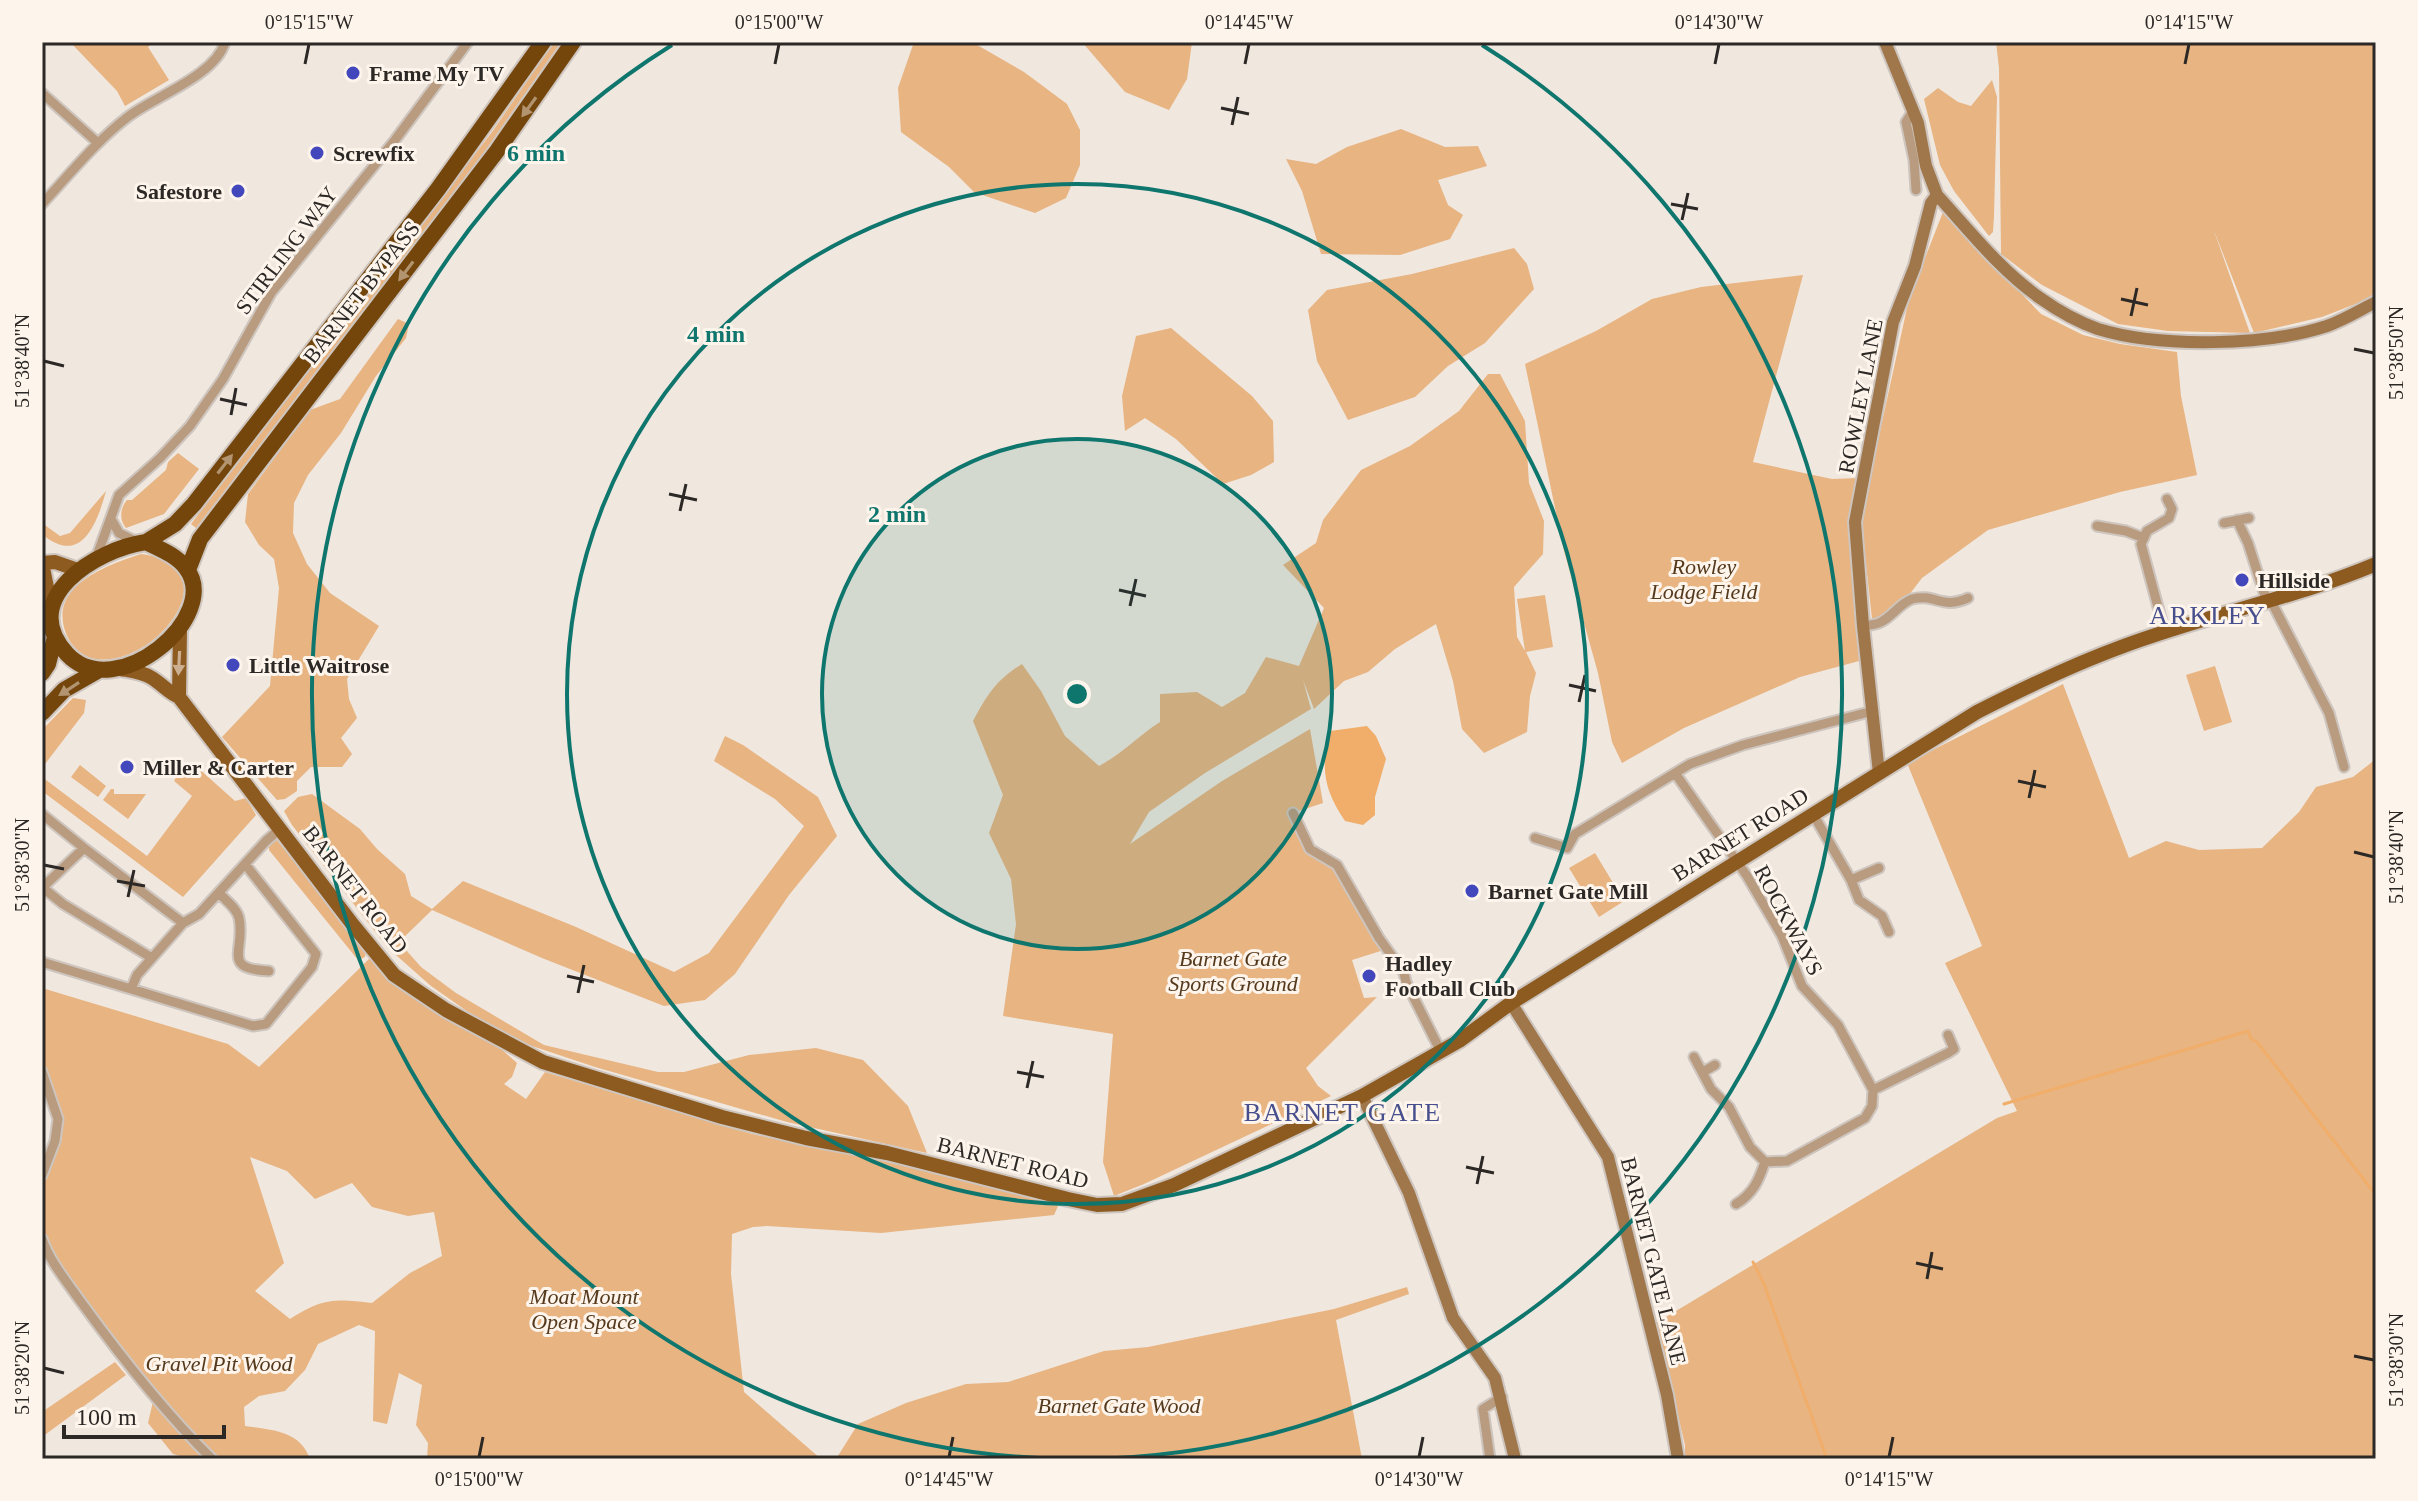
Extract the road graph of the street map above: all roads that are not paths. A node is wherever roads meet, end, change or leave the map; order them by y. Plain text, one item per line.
1 (225, 42) edge
2 (468, 42) edge
3 (543, 42) edge
4 (573, 42) edge
5 (1885, 42) edge
6 (42, 93) edge
7 (1913, 111) junction
8 (98, 143) junction
9 (1916, 190) dead end
10 (1937, 195) junction
11 (42, 204) edge
12 (2376, 302) edge
13 (2167, 499) dead end
14 (2249, 518) dead end
15 (111, 519) junction
16 (2237, 520) junction
17 (2224, 523) dead end
18 (2097, 526) dead end
19 (2144, 538) junction
20 (142, 543) junction
21 (95, 561) junction
22 (42, 563) edge
23 (2376, 564) edge
24 (78, 570) junction
25 (188, 570) junction
26 (1968, 598) dead end
27 (2269, 602) junction
28 (51, 607) junction
29 (1863, 626) junction
30 (180, 629) junction
31 (2165, 633) junction
32 (55, 637) junction
33 (121, 669) junction
34 (99, 670) junction
35 (42, 673) edge
36 (179, 697) junction
37 (1873, 711) junction
38 (42, 713) edge
39 (2344, 767) dead end
40 (1675, 773) junction
41 (1879, 773) junction
42 (1293, 813) dead end
43 (42, 814) edge
44 (1813, 814) junction
45 (281, 828) junction
46 (1535, 838) dead end
47 (84, 848) junction
48 (1736, 862) junction
49 (245, 864) junction
50 (1879, 868) dead end
51 (1851, 880) junction
52 (42, 888) edge
53 (219, 893) junction
54 (183, 923) junction
55 (1889, 932) dead end
56 (152, 958) junction
57 (42, 962) edge
58 (269, 971) dead end
59 (131, 989) junction
60 (1511, 1003) junction
61 (1948, 1035) dead end
62 (1441, 1052) junction
63 (1694, 1057) dead end
64 (1715, 1065) dead end
65 (42, 1072) edge
66 (1703, 1072) junction
67 (1873, 1090) junction
68 (1362, 1096) junction
69 (1765, 1162) junction
70 (42, 1175) edge
71 (1736, 1204) dead end
72 (42, 1239) edge
73 (1502, 1397) junction
74 (212, 1459) edge
75 (1490, 1459) edge
76 (1515, 1459) edge
77 (1678, 1459) edge

1 - 8 street
2 - 15 street, STIRLING WAY
20 -> 3 highway, BARNET BYPASS
4 -> 25 highway, BARNET BYPASS
5 - 7 street
6 - 8 street
7 - 9 street
7 - 10 street
8 - 11 street
10 - 12 street
10 - 29 street, ROWLEY LANE
13 - 19 street
14 - 16 street
15 - 20 street
15 - 21 street, STIRLING WAY
16 - 17 street
16 - 27 street
18 - 19 street
19 - 31 street
20 - 21 highway
20 - 25 highway
21 - 24 highway
22 - 24 main road
22 - 28 main road
23 - 27 main road, BARNET ROAD
24 - 28 highway
25 - 30 highway
26 - 29 street
27 - 31 main road, BARNET ROAD
27 - 39 street
28 - 32 highway
29 - 37 street, ROWLEY LANE
30 - 33 highway
30 -> 36 main road
31 - 41 main road, BARNET ROAD
32 - 34 highway
32 - 35 highway
33 - 34 highway
33 - 36 main road, BARNET ROAD
34 -> 38 highway
36 - 45 main road, BARNET ROAD
37 - 40 street
37 - 41 street, ROWLEY LANE
40 - 46 street
40 - 48 street, ROCKWAYS
41 - 44 main road, BARNET ROAD
42 - 62 street
43 - 47 street
44 - 48 main road, BARNET ROAD
44 - 51 street
45 - 49 street
45 - 68 main road, BARNET ROAD
47 - 52 street
47 - 54 street
48 - 60 main road, BARNET ROAD
48 - 67 street, ROCKWAYS
49 - 53 street
49 - 59 street
50 - 51 street
51 - 55 street
52 - 56 street
53 - 54 street
53 - 58 street
54 - 56 street
56 - 59 street
57 - 59 street
60 - 62 main road, BARNET ROAD
60 - 77 street, BARNET GATE LANE
61 - 67 street
62 - 68 main road, BARNET ROAD
63 - 66 street
64 - 66 street
65 - 70 street
66 - 69 street
67 - 69 street
68 - 73 street
69 - 71 street
72 - 74 street
73 - 75 street
73 - 76 street

